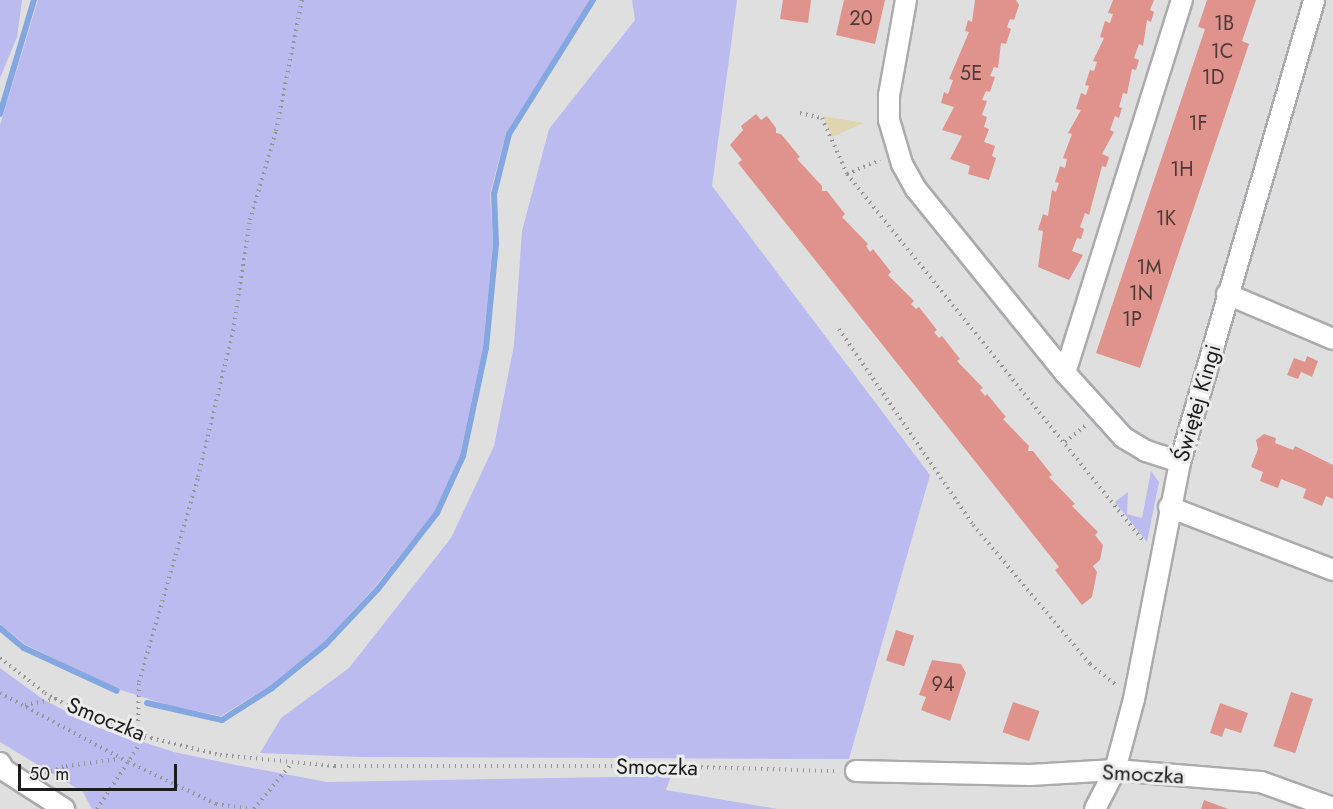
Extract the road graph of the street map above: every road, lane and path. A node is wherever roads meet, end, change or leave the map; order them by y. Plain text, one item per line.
1 (302, 0) edge
2 (906, 0) edge
3 (1182, 0) edge
4 (1314, 0) edge
5 (800, 113) dead end
6 (897, 152) junction
7 (847, 174) junction
8 (1227, 294) junction
9 (839, 329) dead end
10 (1333, 339) edge
11 (1065, 373) junction
12 (1099, 415) junction
13 (1065, 442) junction
14 (1180, 462) junction
15 (1169, 507) junction
16 (1150, 548) dead end
17 (1333, 570) edge
18 (0, 658) edge
19 (0, 693) edge
20 (56, 699) junction
21 (1134, 699) junction
22 (23, 705) junction
23 (138, 733) junction
24 (145, 736) junction
25 (121, 759) junction
26 (128, 762) junction
27 (293, 762) junction
28 (1, 770) edge
29 (1115, 770) junction
30 (856, 771) joint
31 (20, 781) junction
32 (1333, 808) edge
33 (64, 809) edge
34 (98, 809) edge
35 (253, 809) edge
36 (1095, 809) edge

1 - 23 path
2 - 6 street
3 - 11 street
4 - 8 street, Świętej Kingi
5 - 7 path
6 - 7 path
6 - 11 street
7 - 13 path
8 - 10 street
8 - 14 street, Świętej Kingi
9 - 21 path
11 - 12 street
12 - 13 path
12 - 14 street
13 - 16 path
14 - 15 street, Świętej Kingi
15 - 17 street
15 - 21 street, Świętej Kingi
18 - 20 path, Smoczka
19 - 22 path
20 - 22 path
20 - 23 path, Smoczka
21 - 29 street, Świętej Kingi
22 - 25 path
23 - 24 path, Smoczka
24 - 26 path
24 - 27 path, Smoczka
25 - 26 path
25 - 31 path
26 - 34 path
26 - 35 path
27 - 30 path, Smoczka
27 - 35 path
28 - 31 street
29 - 30 street, Smoczka
29 - 32 street, Smoczka
29 - 36 street, Świętej Kingi
31 - 33 street

